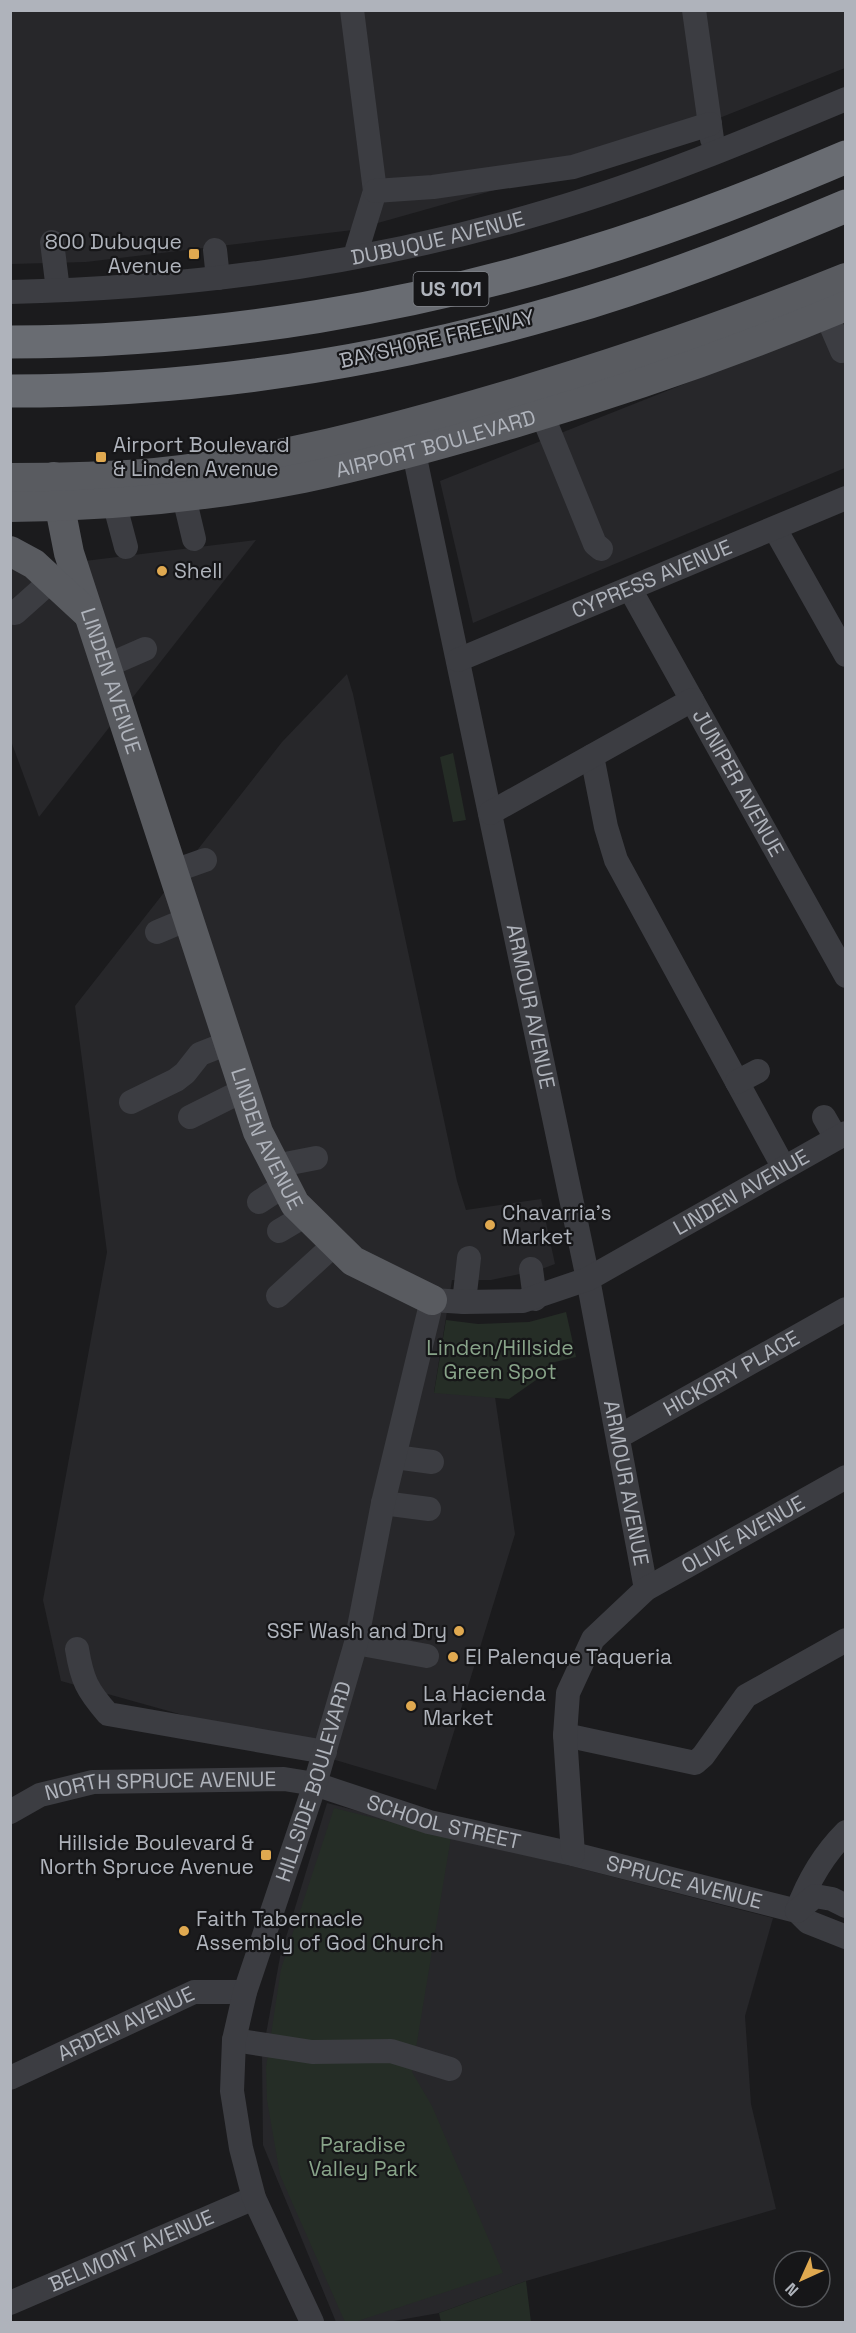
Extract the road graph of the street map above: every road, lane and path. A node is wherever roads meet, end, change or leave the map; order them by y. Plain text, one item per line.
1 (352, 10) edge
2 (694, 10) edge
3 (846, 99) edge
4 (710, 124) junction
5 (714, 153) junction
6 (846, 157) edge
7 (375, 191) junction
8 (846, 206) edge
9 (52, 242) dead end
10 (215, 250) dead end
11 (355, 256) junction
12 (218, 278) junction
13 (846, 278) edge
14 (58, 290) junction
15 (10, 292) edge
16 (836, 310) edge
17 (20, 340) edge
18 (842, 351) dead end
19 (135, 387) junction
20 (10, 391) edge
21 (10, 405) edge
22 (542, 414) junction
23 (411, 438) junction
24 (10, 477) edge
25 (54, 477) junction
26 (184, 496) junction
27 (846, 498) edge
28 (114, 502) junction
29 (59, 506) junction
30 (10, 507) edge
31 (775, 529) junction
32 (194, 539) dead end
33 (126, 547) dead end
34 (600, 549) dead end
35 (10, 551) edge
36 (52, 580) junction
37 (630, 589) junction
38 (15, 613) dead end
39 (90, 615) junction
40 (145, 649) dead end
41 (846, 655) edge
42 (458, 660) junction
43 (106, 666) junction
44 (692, 700) junction
45 (592, 756) junction
46 (490, 813) junction
47 (205, 860) dead end
48 (174, 871) junction
49 (188, 919) junction
50 (157, 932) dead end
51 (846, 976) edge
52 (228, 1043) junction
53 (244, 1090) junction
54 (131, 1102) dead end
55 (189, 1117) dead end
56 (824, 1117) dead end
57 (841, 1136) edge
58 (316, 1158) dead end
59 (784, 1168) junction
60 (280, 1176) junction
61 (259, 1202) dead end
62 (306, 1215) junction
63 (279, 1232) dead end
64 (335, 1244) junction
65 (469, 1258) dead end
66 (531, 1269) dead end
67 (588, 1279) junction
68 (278, 1296) dead end
69 (535, 1299) junction
70 (432, 1300) junction
71 (464, 1302) junction
72 (846, 1309) edge
73 (618, 1437) junction
74 (394, 1457) junction
75 (432, 1462) dead end
76 (846, 1477) edge
77 (383, 1503) junction
78 (429, 1509) dead end
79 (646, 1589) junction
80 (846, 1640) edge
81 (356, 1643) junction
82 (77, 1649) dead end
83 (427, 1656) dead end
84 (565, 1735) junction
85 (325, 1752) junction
86 (315, 1784) junction
87 (10, 1812) edge
88 (846, 1832) edge
89 (573, 1854) junction
90 (846, 1906) edge
91 (796, 1911) junction
92 (846, 1937) edge
93 (245, 1992) junction
94 (234, 2040) junction
95 (450, 2069) dead end
96 (10, 2078) edge
97 (254, 2198) junction
98 (10, 2303) edge
99 (312, 2322) edge

1 - 7 street
2 - 4 street
3 - 5 street, DUBUQUE AVENUE
4 - 5 street
4 - 7 street
5 - 11 street, DUBUQUE AVENUE
6 - 17 highway, US 101
7 - 11 street
8 - 19 highway, BAYSHORE FREEWAY / US 101
9 - 14 street
10 - 12 street
11 - 12 street, DUBUQUE AVENUE
12 - 14 street, DUBUQUE AVENUE
13 - 23 main road, AIRPORT BOULEVARD
14 - 15 street, DUBUQUE AVENUE
16 - 18 street
16 - 22 main road, AIRPORT BOULEVARD
19 - 20 highway, BAYSHORE FREEWAY / US 101
19 - 21 highway
22 - 23 main road, AIRPORT BOULEVARD
22 - 34 street
23 - 25 main road, AIRPORT BOULEVARD
23 - 26 main road, AIRPORT BOULEVARD
23 - 42 street, ARMOUR AVENUE
24 - 25 main road, AIRPORT BOULEVARD
25 - 29 main road, LINDEN AVENUE
26 - 28 main road, AIRPORT BOULEVARD
26 - 32 street
27 - 31 street, CYPRESS AVENUE
28 - 29 main road, AIRPORT BOULEVARD
28 - 33 street
29 - 30 main road, AIRPORT BOULEVARD
29 - 39 main road, LINDEN AVENUE
31 - 37 street, CYPRESS AVENUE
31 - 41 street
35 - 36 main road
36 - 38 street
36 - 39 main road
37 - 42 street, CYPRESS AVENUE
37 - 44 street, JUNIPER AVENUE
39 - 43 main road, LINDEN AVENUE
40 - 43 street
42 - 46 street, ARMOUR AVENUE
43 - 48 main road, LINDEN AVENUE
44 - 45 street
44 - 51 street, JUNIPER AVENUE
45 - 46 street
45 - 59 street
46 - 67 street, ARMOUR AVENUE
47 - 48 street
48 - 49 main road, LINDEN AVENUE
49 - 50 street
49 - 52 main road, LINDEN AVENUE
52 - 53 main road, LINDEN AVENUE
52 - 54 street
53 - 55 street
53 - 60 main road, LINDEN AVENUE
56 - 57 street
57 - 59 street, LINDEN AVENUE
58 - 60 street
59 - 67 street, LINDEN AVENUE
60 - 61 street
60 - 62 main road, LINDEN AVENUE
62 - 63 street
62 - 64 main road, LINDEN AVENUE
64 - 68 street
64 - 70 main road, LINDEN AVENUE
65 - 71 street
66 - 69 street
67 - 69 street, LINDEN AVENUE
67 - 73 street, ARMOUR AVENUE
69 - 71 street, LINDEN AVENUE
70 - 71 street, LINDEN AVENUE
70 - 74 street, HILLSIDE BOULEVARD
72 - 73 street, HICKORY PLACE
73 - 79 street, ARMOUR AVENUE
74 - 75 street
74 - 77 street, HILLSIDE BOULEVARD
76 - 79 street, OLIVE AVENUE
77 - 78 street
77 - 81 street, HILLSIDE BOULEVARD
79 - 84 street, OLIVE AVENUE
80 - 84 street
81 - 83 street
81 - 85 street, HILLSIDE BOULEVARD
82 - 85 street
84 - 89 street, OLIVE AVENUE
85 - 86 street, HILLSIDE BOULEVARD
86 - 87 street, NORTH SPRUCE AVENUE
86 - 89 street, SCHOOL STREET
86 - 93 street, HILLSIDE BOULEVARD
88 - 91 street
89 - 91 street, SPRUCE AVENUE
90 - 91 street
91 - 92 street, SPRUCE AVENUE
93 - 94 street, HILLSIDE BOULEVARD
93 - 96 street, ARDEN AVENUE
94 - 95 street
94 - 97 street, HILLSIDE BOULEVARD
97 - 98 street, BELMONT AVENUE
97 - 99 street, HILLSIDE BOULEVARD

